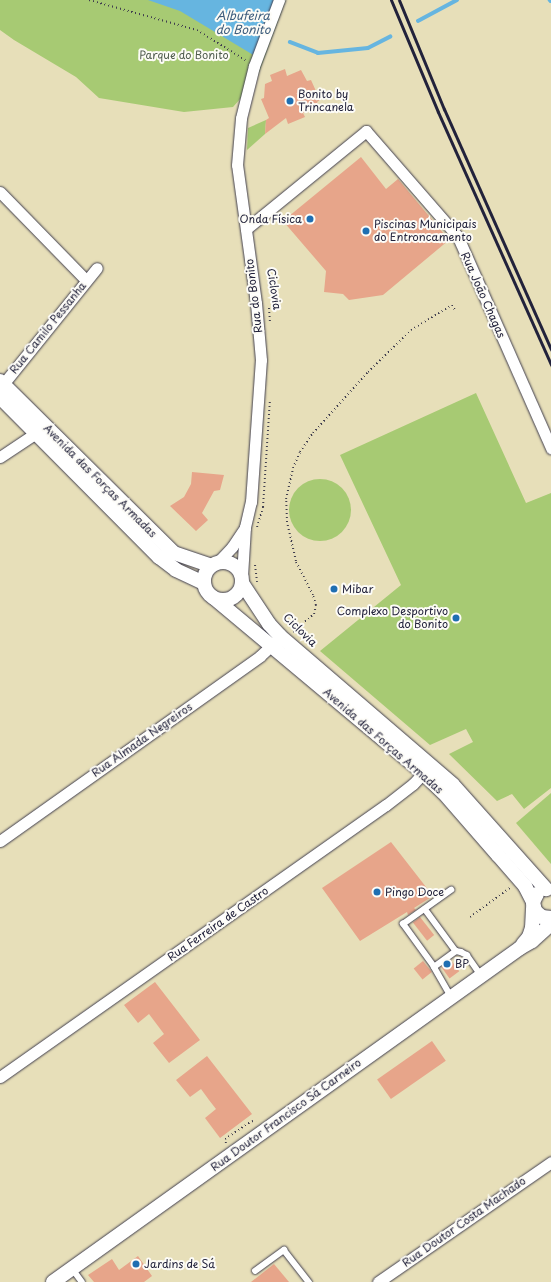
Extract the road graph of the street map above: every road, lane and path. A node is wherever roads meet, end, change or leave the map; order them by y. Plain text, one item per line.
1 (89, 0) edge
2 (279, 0) edge
3 (254, 66) junction
4 (0, 192) edge
5 (246, 229) junction
6 (97, 268) dead end
7 (86, 280) junction
8 (268, 302) dead end
9 (455, 310) dead end
10 (270, 331) dead end
11 (1, 387) edge
12 (270, 396) dead end
13 (36, 433) junction
14 (551, 448) edge
15 (0, 457) edge
16 (245, 527) junction
17 (256, 530) dead end
18 (254, 560) dead end
19 (214, 564) junction
20 (242, 579) junction
21 (257, 582) dead end
22 (204, 583) junction
23 (214, 598) junction
24 (281, 638) junction
25 (427, 769) junction
26 (0, 841) edge
27 (515, 884) dead end
28 (549, 889) edge
29 (451, 890) dead end
30 (533, 904) junction
31 (424, 908) junction
32 (470, 917) dead end
33 (550, 921) edge
34 (520, 948) junction
35 (456, 952) junction
36 (434, 967) junction
37 (481, 975) junction
38 (451, 997) junction
39 (0, 1077) edge
40 (551, 1162) edge
41 (72, 1268) junction
42 (255, 1271) dead end
43 (53, 1282) edge
44 (82, 1282) edge
45 (309, 1282) edge
46 (378, 1282) edge

1 - 3 path
2 - 3 street, Rua do Bonito
3 - 5 street, Rua do Bonito
4 - 7 street
5 - 14 street, Rua João Chagas
5 - 16 street, Rua do Bonito
6 - 7 street, Rua Camilo Pessanha
7 - 11 street, Rua Camilo Pessanha
8 - 10 path, Ciclovia
9 - 24 path
11 - 13 street, Avenida das Forças Armadas
11 - 19 street, Avenida das Forças Armadas
12 - 17 path
13 - 15 street
13 - 22 street, Avenida das Forças Armadas
16 - 19 street, Rua do Bonito
16 - 20 street, Rua do Bonito
18 - 21 path
19 - 20 street
19 - 22 street
20 - 23 street
20 - 24 street, Avenida das Forças Armadas
22 - 23 street
23 - 24 street, Avenida das Forças Armadas
24 - 25 street, Avenida das Forças Armadas
24 - 26 street, Rua Almada Negreiros
25 - 28 street, Avenida das Forças Armadas
25 - 30 street, Avenida das Forças Armadas
25 - 39 street, Rua Ferreira de Castro
27 - 32 path
28 - 30 street, Avenida das Forças Armadas
29 - 31 lane
30 - 33 street, Avenida das Forças Armadas
30 - 34 street
31 - 35 lane
31 - 36 lane
33 - 34 street, Rua Doutor Francisco Sá Carneiro
34 - 37 street, Rua Doutor Francisco Sá Carneiro
35 - 36 lane
35 - 37 lane
36 - 38 lane
37 - 38 street, Rua Doutor Francisco Sá Carneiro
38 - 41 street, Rua Doutor Francisco Sá Carneiro
40 - 46 street, Rua Doutor Costa Machado
41 - 43 street, Rua Doutor Francisco Sá Carneiro
41 - 44 lane
42 - 45 lane

